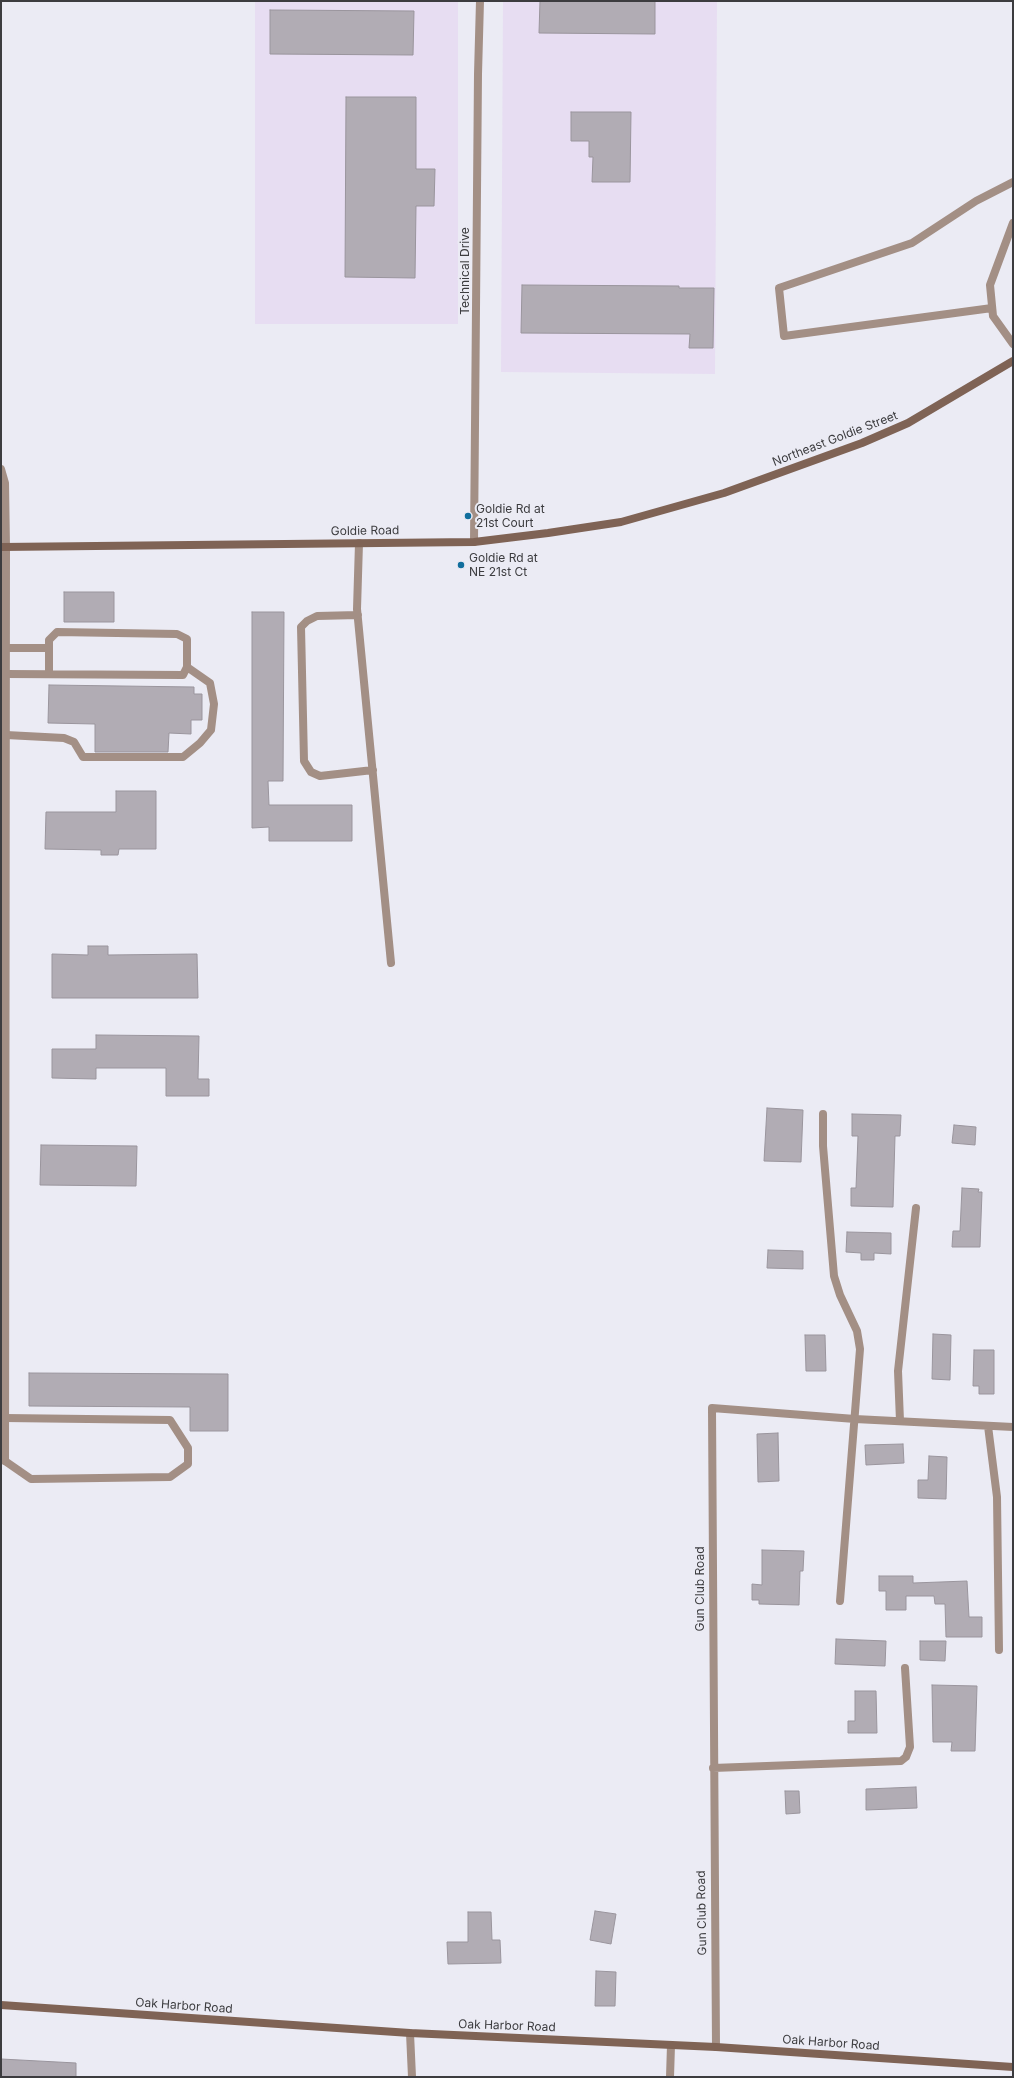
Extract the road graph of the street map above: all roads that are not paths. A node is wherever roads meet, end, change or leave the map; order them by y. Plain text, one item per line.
1 (480, 1) edge
2 (1013, 182) edge
3 (1013, 223) edge
4 (992, 308) junction
5 (1013, 344) edge
6 (1013, 361) edge
7 (1, 469) edge
8 (724, 493) joint
9 (474, 542) junction
10 (359, 543) junction
11 (4, 547) edge
12 (358, 615) junction
13 (6, 648) junction
14 (49, 648) junction
15 (186, 667) junction
16 (6, 674) junction
17 (49, 674) junction
18 (6, 735) junction
19 (373, 770) junction
20 (3, 958) edge
21 (391, 963) dead end
22 (823, 1114) dead end
23 (916, 1208) dead end
24 (3, 1271) edge
25 (3, 1339) edge
26 (5, 1418) junction
27 (855, 1419) junction
28 (900, 1421) junction
29 (988, 1426) junction
30 (1013, 1427) edge
31 (840, 1601) dead end
32 (999, 1650) dead end
33 (905, 1668) dead end
34 (713, 1768) junction
35 (1, 2005) edge
36 (410, 2033) junction
37 (671, 2044) junction
38 (716, 2047) junction
39 (1013, 2067) edge
40 (412, 2077) edge
41 (670, 2077) edge

1 - 9 street, Technical Drive
2 - 4 street
3 - 4 street
4 - 5 street
6 - 8 street, Northeast Goldie Street
7 - 11 street
8 - 9 street, Goldie Road
9 - 10 street, Goldie Road
10 - 11 street, Goldie Road
10 - 12 street
11 - 13 street
12 - 19 street
12 - 19 street
13 - 14 street
13 - 16 street
14 - 15 street
14 - 17 street
15 - 17 street
15 - 18 street
16 - 17 street
16 - 18 street
18 - 20 street
19 - 21 street
20 - 24 street
22 - 27 street
23 - 28 street
24 - 25 street
25 - 26 street
26 - 26 street
27 - 28 street, Gun Club Road
27 - 31 street
27 - 34 street, Gun Club Road
28 - 29 street, Gun Club Road
29 - 30 street, Gun Club Road
29 - 32 street
33 - 34 street
34 - 38 street, Gun Club Road
35 - 36 street, Oak Harbor Road
36 - 37 street, Oak Harbor Road
36 - 40 street
37 - 38 street, Oak Harbor Road
37 - 41 street
38 - 39 street, Oak Harbor Road

